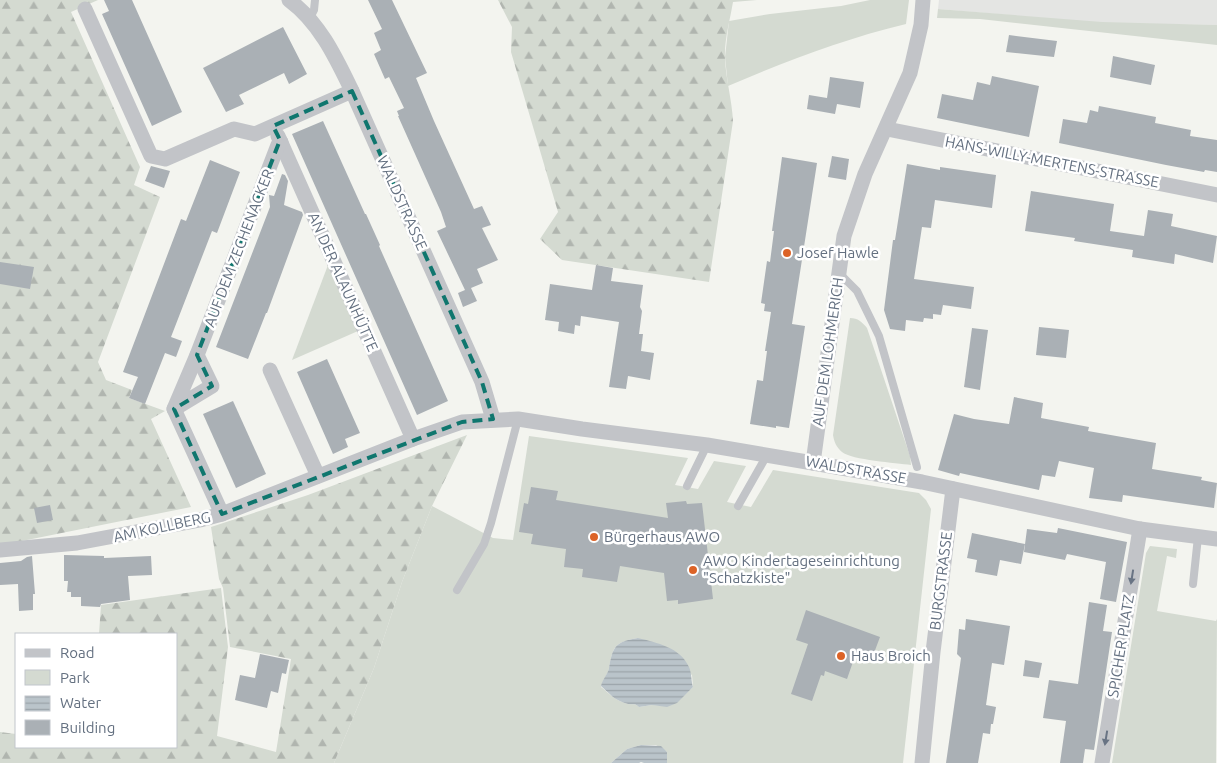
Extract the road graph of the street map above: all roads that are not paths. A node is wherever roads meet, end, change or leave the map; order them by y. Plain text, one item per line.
1 (289, 0) edge
2 (315, 0) edge
3 (923, 0) edge
4 (85, 9) dead end
5 (310, 18) junction
6 (352, 91) junction
7 (273, 126) junction
8 (886, 129) junction
9 (281, 142) junction
10 (1217, 195) edge
11 (839, 273) junction
12 (197, 355) junction
13 (270, 370) dead end
14 (174, 409) junction
15 (493, 419) junction
16 (518, 419) junction
17 (462, 422) joint
18 (413, 439) junction
19 (707, 445) junction
20 (767, 455) junction
21 (813, 463) junction
22 (917, 467) dead end
23 (318, 476) junction
24 (687, 486) dead end
25 (953, 489) junction
26 (738, 506) dead end
27 (222, 514) junction
28 (1140, 529) junction
29 (1198, 537) junction
30 (1217, 539) edge
31 (0, 550) edge
32 (1192, 584) dead end
33 (458, 590) dead end
34 (922, 763) edge
35 (1102, 763) edge

1 - 5 street, WALDSTRASSE
2 - 5 lane
3 - 8 street, AUF DEM LOHMERICH
4 - 7 street
5 - 6 street, WALDSTRASSE
6 - 7 street
6 - 15 street, WALDSTRASSE
7 - 9 street, AN DER ALAUNHÜTTE
8 - 10 street, HANS-WILLY-MERTENS-STRASSE
8 - 11 street, AUF DEM LOHMERICH
9 - 12 street, AUF DEM ZECHENACKER
9 - 18 street, AN DER ALAUNHÜTTE
11 - 21 street, AUF DEM LOHMERICH
11 - 22 lane
12 - 14 street, AUF DEM ZECHENACKER
12 - 14 street
13 - 23 street
14 - 27 street
15 - 16 street, WALDSTRASSE
15 - 17 street, WALDSTRASSE
16 - 19 street, WALDSTRASSE
16 - 33 lane
17 - 18 street, AM KOLLBERG
18 - 23 street, AM KOLLBERG
19 - 20 street, WALDSTRASSE
19 - 24 lane
20 - 21 street, WALDSTRASSE
20 - 26 lane
21 - 25 street, WALDSTRASSE
23 - 27 street, AM KOLLBERG
25 - 28 street, WALDSTRASSE
25 - 34 street, BURGSTRASSE
27 - 31 street, AM KOLLBERG
28 - 29 street, WALDSTRASSE
28 -> 35 street, SPICHER PLATZ
29 - 30 street, WALDSTRASSE
29 - 32 lane

